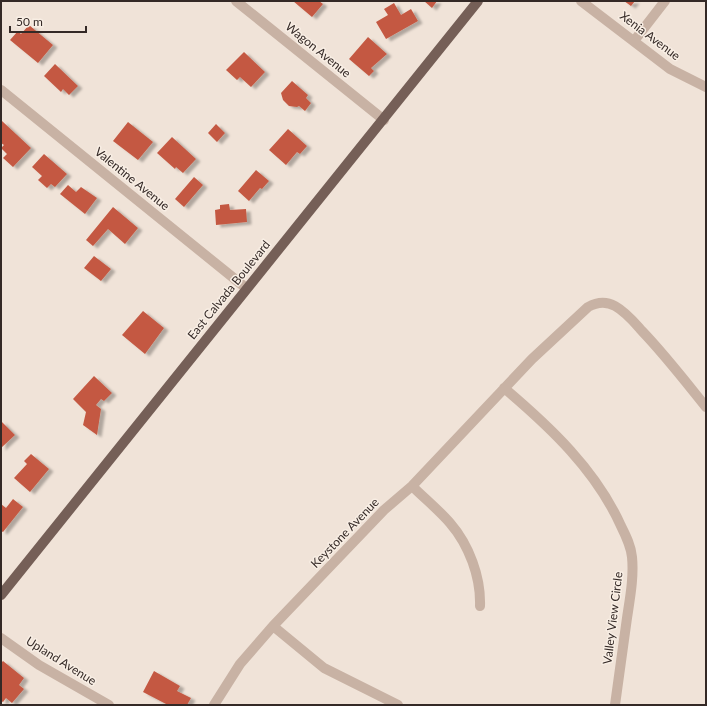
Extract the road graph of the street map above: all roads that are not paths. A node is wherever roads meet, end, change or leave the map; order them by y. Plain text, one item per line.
1 (236, 1) edge
2 (478, 1) edge
3 (581, 1) edge
4 (666, 1) edge
5 (634, 41) junction
6 (706, 87) edge
7 (1, 90) edge
8 (384, 120) junction
9 (246, 288) junction
10 (504, 388) junction
11 (706, 407) edge
12 (412, 486) junction
13 (1, 595) edge
14 (480, 606) dead end
15 (273, 626) junction
16 (1, 638) edge
17 (109, 705) edge
18 (214, 705) edge
19 (398, 705) edge
20 (615, 705) edge

1 - 8 street, Wagon Avenue
2 - 8 main road, East Calvada Boulevard
3 - 5 street, Xenia Avenue
4 - 5 street
5 - 6 street, Xenia Avenue
7 - 9 street, Valentine Avenue
8 - 9 main road, East Calvada Boulevard
9 - 13 main road, East Calvada Boulevard
10 - 11 street, Keystone Avenue
10 - 12 street, Keystone Avenue
10 - 20 street, Valley View Circle
12 - 14 street
12 - 15 street, Keystone Avenue
15 - 18 street, Keystone Avenue
15 - 19 street
16 - 17 street, Upland Avenue

